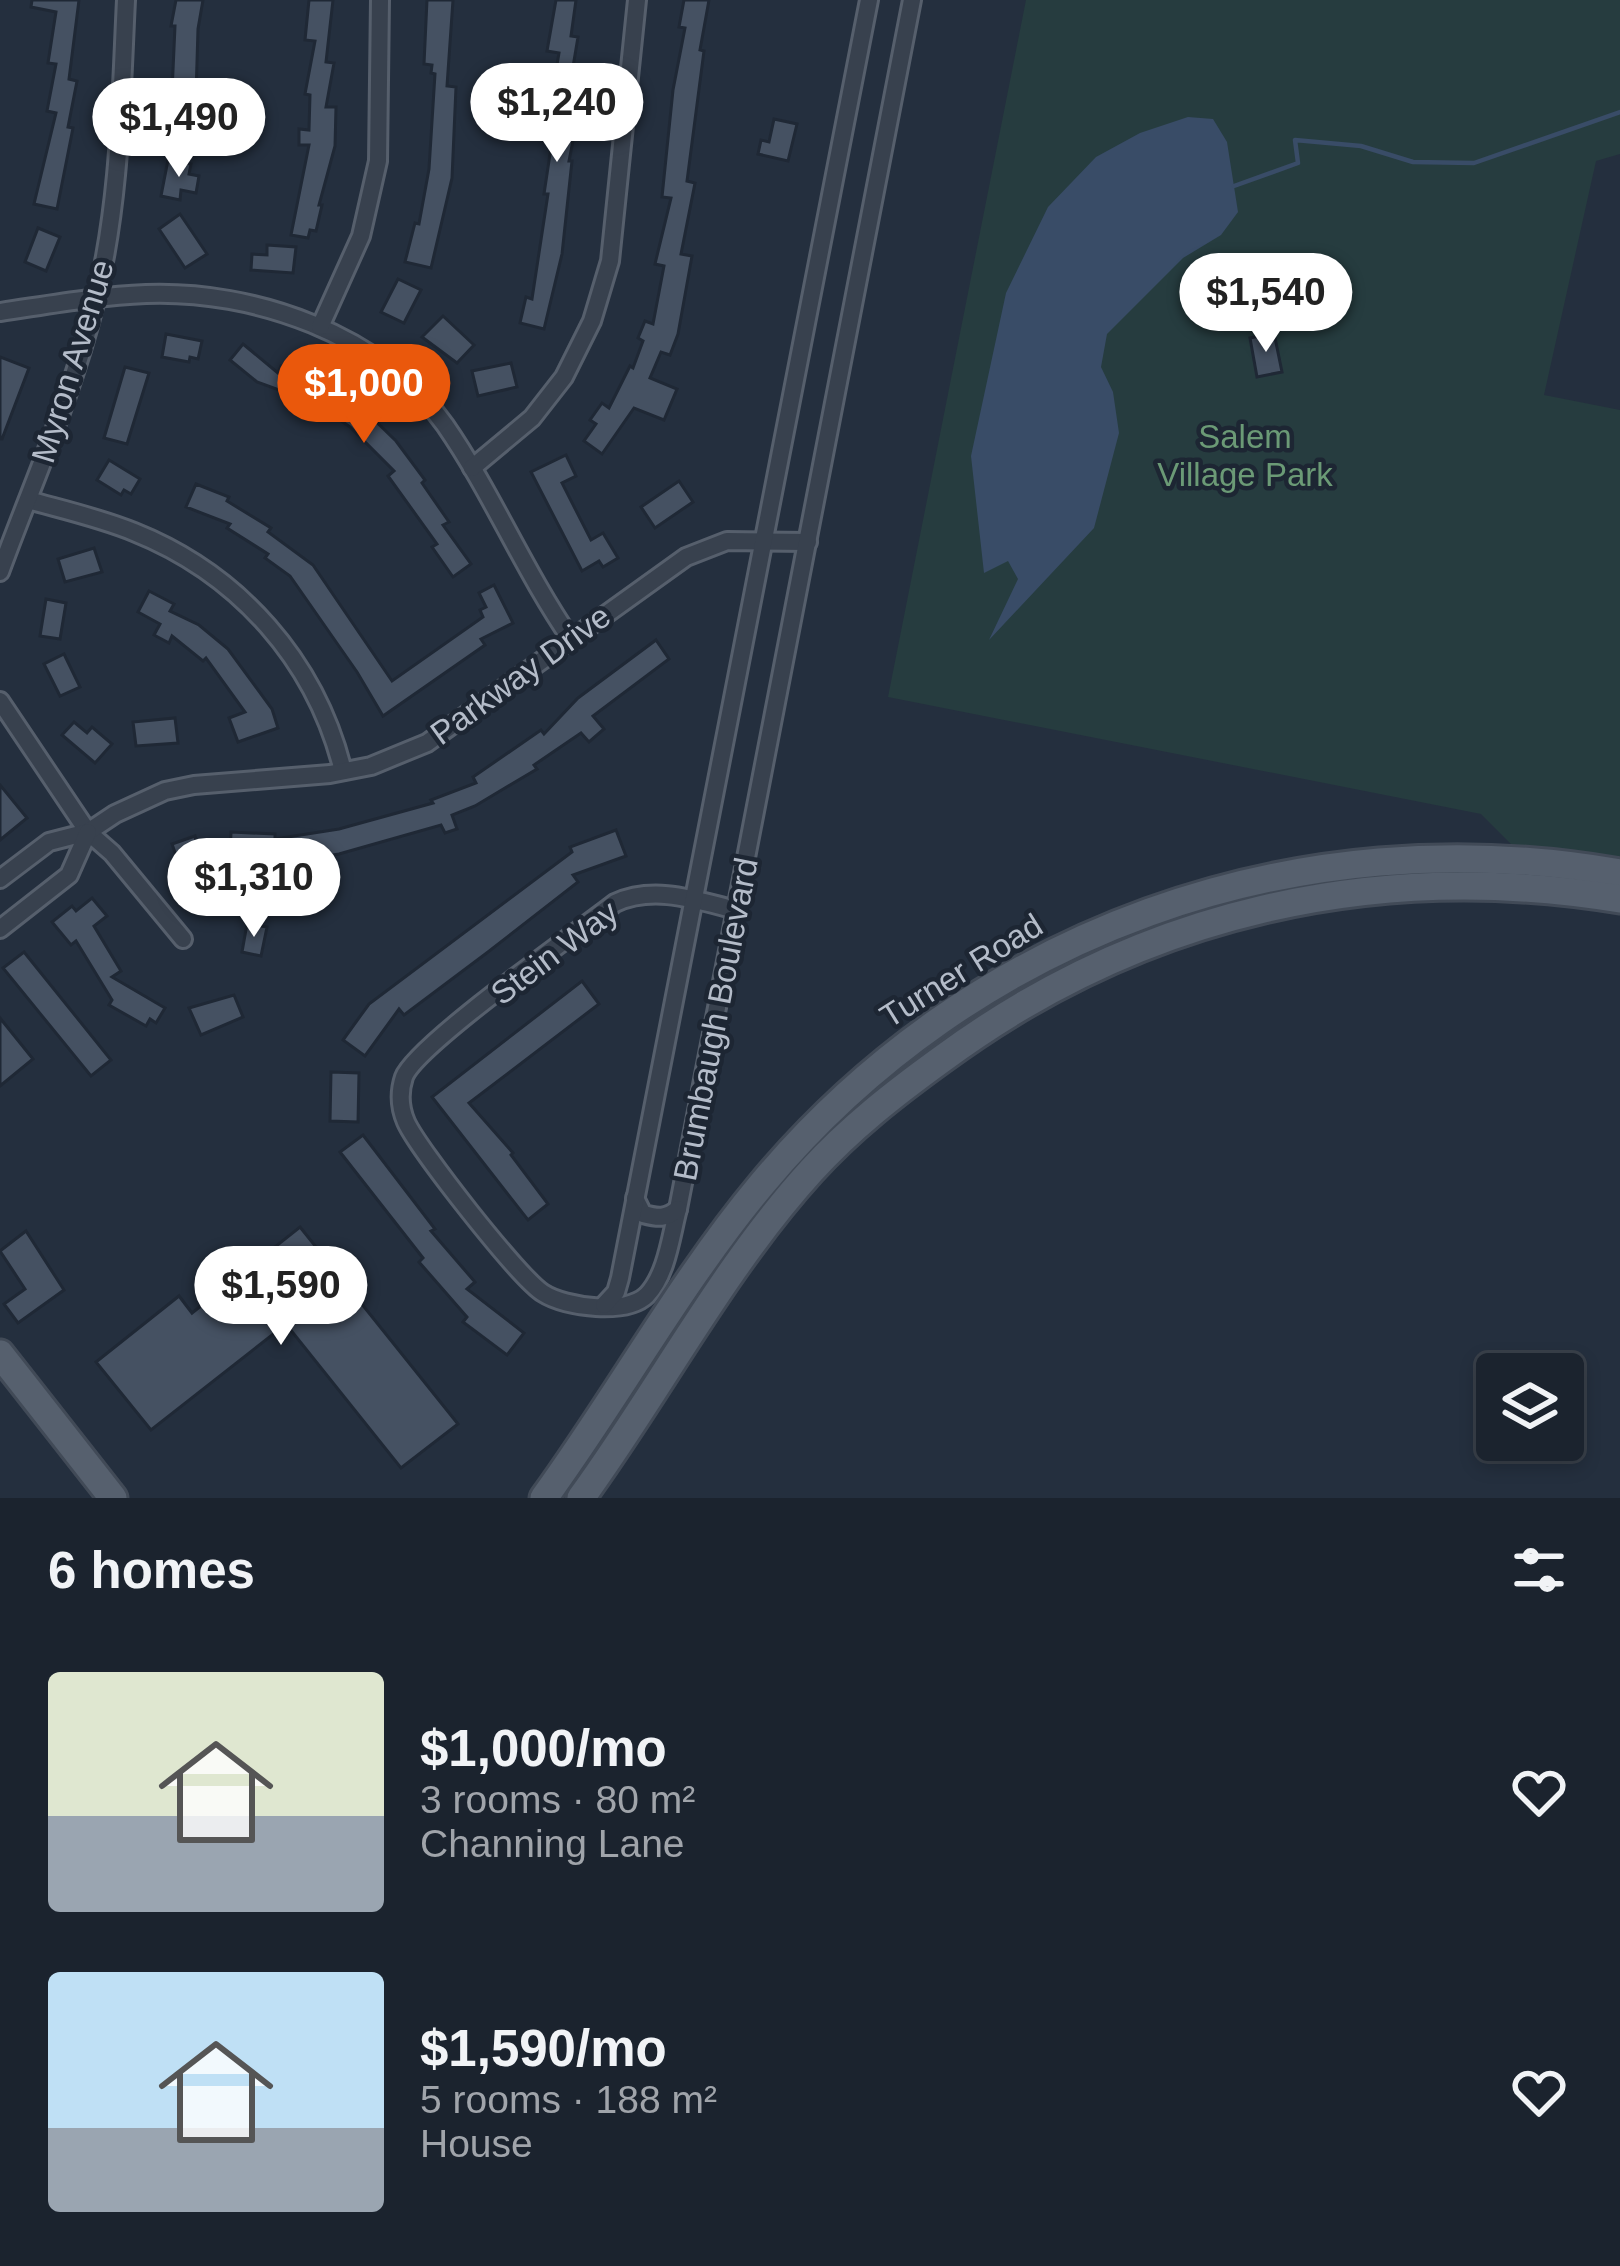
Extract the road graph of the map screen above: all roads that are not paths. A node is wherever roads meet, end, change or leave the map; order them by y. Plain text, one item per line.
1 (126, 0) edge
2 (380, 0) edge
3 (637, 0) edge
4 (869, 0) edge
5 (912, 0) edge
6 (96, 299) junction
7 (0, 311) edge
8 (320, 327) junction
9 (472, 468) junction
10 (28, 500) junction
11 (764, 539) junction
12 (808, 542) junction
13 (0, 572) edge
14 (571, 639) junction
15 (0, 701) edge
16 (343, 771) junction
17 (88, 832) junction
18 (1620, 873) edge
19 (0, 879) edge
20 (1620, 899) edge
21 (693, 900) junction
22 (736, 910) junction
23 (0, 929) edge
24 (183, 939) dead end
25 (635, 1198) junction
26 (677, 1209) junction
27 (604, 1305) junction
28 (0, 1354) edge
29 (113, 1498) edge
30 (544, 1498) edge
31 (581, 1498) edge

1 - 6 street, Myron Avenue
2 - 8 street
3 - 9 street
4 - 11 street, Brumbaugh Boulevard
5 - 12 street, Brumbaugh Boulevard
6 - 7 street
6 - 8 street
6 - 10 street, Myron Avenue
8 - 9 street
9 - 14 street
10 - 13 street, Myron Avenue
10 - 16 street
11 - 12 street, Parkway Drive
11 - 14 street, Parkway Drive
11 - 21 street, Brumbaugh Boulevard
12 - 22 street, Brumbaugh Boulevard
14 - 16 street, Parkway Drive
15 - 17 street
16 - 17 street, Parkway Drive
17 - 19 street, Parkway Drive
17 - 23 street
17 - 24 street
18 - 30 main road, Turner Road
20 - 31 main road, Turner Road
21 - 22 street, Stein Way
21 - 25 street, Brumbaugh Boulevard
21 - 27 street, Stein Way
22 - 26 street, Brumbaugh Boulevard
25 - 26 street, Brumbaugh Boulevard
25 - 27 street
26 - 27 street
28 - 29 main road

